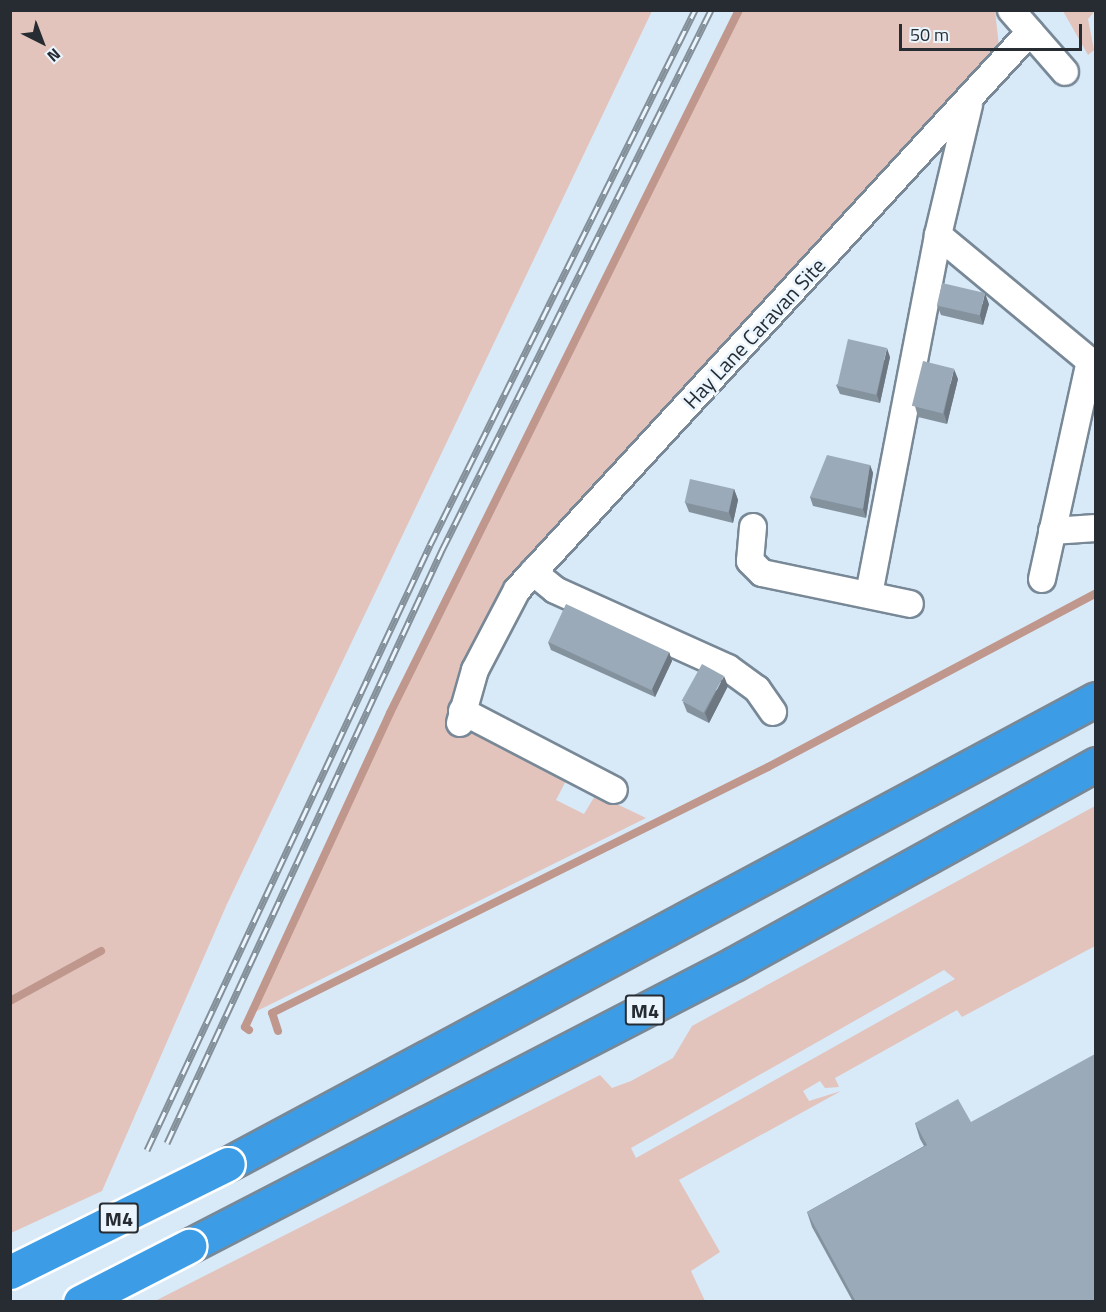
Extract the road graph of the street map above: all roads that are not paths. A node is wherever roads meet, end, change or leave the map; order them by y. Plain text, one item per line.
1 (1011, 10) edge
2 (1030, 32) junction
3 (1065, 72) dead end
4 (974, 94) junction
5 (938, 235) junction
6 (1093, 364) edge
7 (753, 527) dead end
8 (1095, 528) edge
9 (1052, 531) junction
10 (533, 572) junction
11 (1042, 579) dead end
12 (869, 594) junction
13 (910, 604) dead end
14 (1095, 699) edge
15 (773, 712) dead end
16 (1095, 764) edge
17 (614, 790) dead end
18 (10, 1272) edge
19 (80, 1302) edge

1 - 2 street
2 - 3 street
2 - 4 street, Hay Lane Caravan Site
4 - 5 street, Hay Lane Caravan Site
4 - 10 street, Hay Lane Caravan Site
5 - 6 street
5 - 12 street, Hay Lane Caravan Site
6 - 9 street
7 - 12 street
8 - 9 street
9 - 11 street
10 - 15 street
10 - 17 street, Hay Lane Caravan Site
12 - 13 street
14 - 18 highway, M4, bridge
16 - 19 highway, M4, bridge

